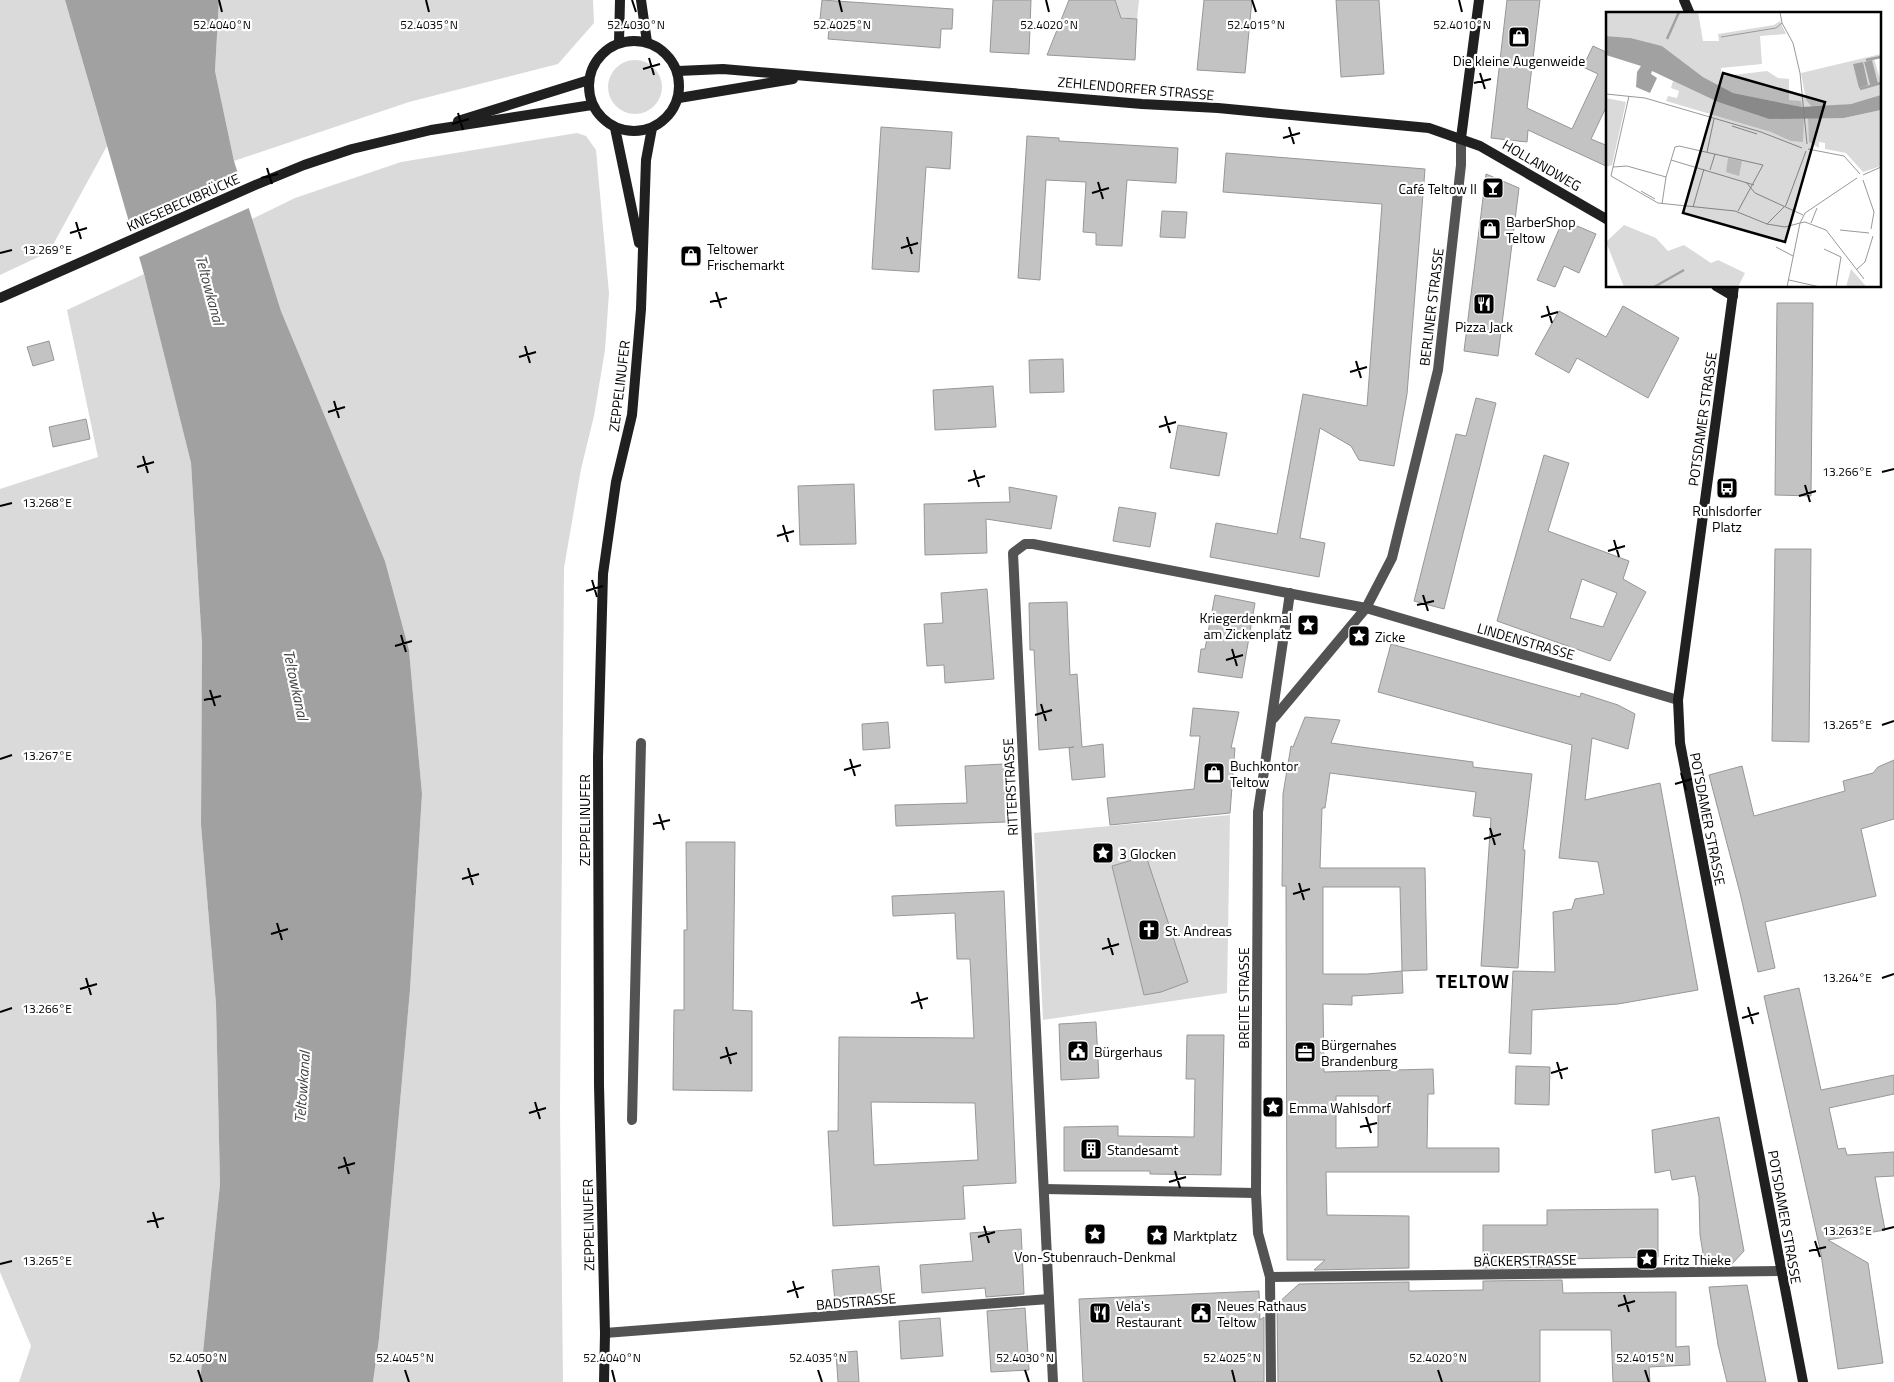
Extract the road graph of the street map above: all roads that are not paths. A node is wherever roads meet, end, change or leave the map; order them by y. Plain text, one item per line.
1 (620, 0) edge
2 (641, 0) edge
3 (1479, 0) edge
4 (1684, 0) edge
5 (1689, 12) edge
6 (619, 42) junction
7 (647, 42) junction
8 (678, 71) junction
9 (807, 77) junction
10 (589, 80) junction
11 (678, 98) junction
12 (592, 105) junction
13 (615, 128) junction
14 (652, 128) junction
15 (431, 130) junction
16 (1461, 138) junction
17 (1606, 219) edge
18 (642, 261) junction
19 (1734, 291) edge
20 (0, 298) edge
21 (1290, 593) junction
22 (1366, 608) junction
23 (1678, 700) junction
24 (1273, 718) junction
25 (641, 742) dead end
26 (632, 1120) dead end
27 (1044, 1189) junction
28 (1256, 1193) junction
29 (1781, 1271) junction
30 (1270, 1277) junction
31 (1049, 1299) junction
32 (605, 1333) junction
33 (604, 1382) edge
34 (1053, 1382) edge
35 (1271, 1382) edge
36 (1803, 1382) edge

1 - 6 main road
2 - 7 main road
3 - 16 main road, BERLINER STRASSE
4 - 5 main road
6 - 7 main road
6 - 10 main road
7 - 8 main road
8 - 9 main road, ZEHLENDORFER STRASSE
8 - 11 main road
9 - 11 main road, ZEHLENDORFER STRASSE
9 - 16 main road, ZEHLENDORFER STRASSE
10 - 12 main road
10 - 15 main road
11 - 14 main road
12 - 13 main road
12 - 15 main road
13 - 14 main road
13 - 18 main road, ZEPPELINUFER
14 - 18 main road, ZEPPELINUFER
15 - 20 main road, KNESEBECKBRÜCKE
16 - 17 main road, HOLLANDWEG
16 - 22 street, BERLINER STRASSE
18 - 32 main road, ZEPPELINUFER
19 - 23 main road, POTSDAMER STRASSE
21 - 22 street, RITTERSTRASSE
21 - 24 street, BREITE STRASSE
21 - 27 street, RITTERSTRASSE
22 - 23 street, LINDENSTRASSE
22 - 24 street
23 - 29 main road, POTSDAMER STRASSE
24 - 28 street, BREITE STRASSE
25 - 26 street
27 - 28 street
27 - 31 street, RITTERSTRASSE
28 - 30 street, BREITE STRASSE
29 - 30 street, BÄCKERSTRASSE
29 - 36 main road, POTSDAMER STRASSE
30 - 35 street, BREITE STRASSE
31 - 32 street, BADSTRASSE
31 - 34 street, RITTERSTRASSE
32 - 33 main road, ZEPPELINUFER

